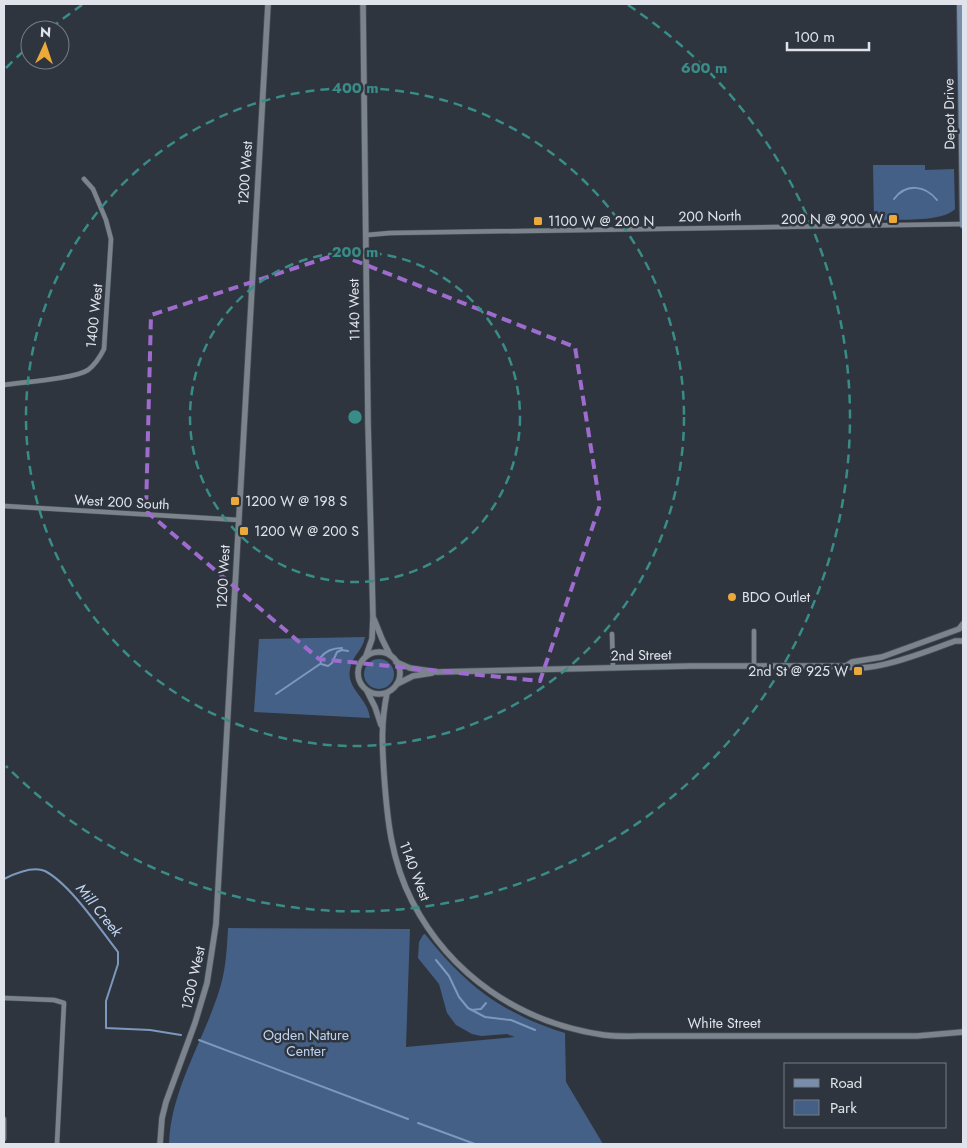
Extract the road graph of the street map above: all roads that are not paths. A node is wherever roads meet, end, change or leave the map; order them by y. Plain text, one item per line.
1 (268, 4) edge
2 (363, 4) edge
3 (960, 4) edge
4 (84, 179) dead end
5 (963, 224) edge
6 (367, 235) junction
7 (4, 385) edge
8 (4, 506) edge
9 (239, 520) junction
10 (373, 617) junction
11 (963, 624) edge
12 (754, 631) dead end
13 (612, 634) dead end
14 (963, 641) edge
15 (390, 655) junction
16 (366, 656) junction
17 (396, 662) junction
18 (754, 666) junction
19 (846, 666) junction
20 (613, 668) junction
21 (436, 672) junction
22 (397, 684) junction
23 (367, 691) junction
24 (387, 693) junction
25 (382, 728) junction
26 (493, 993) joint
27 (4, 998) edge
28 (963, 1032) edge
29 (4, 1118) edge
30 (4, 1139) edge
31 (57, 1144) edge
32 (160, 1144) edge

1 - 9 street, 1200 West
2 - 6 street, 1140 West
3 - 5 main road, Depot Drive
4 - 7 street, 1400 West
5 - 6 street, 200 North
6 - 10 street, 1140 West
8 - 9 street, West 200 South
9 - 32 street, 1200 West
10 - 15 street, 1140 West
10 - 16 street, 1140 West
11 - 19 street, 2nd Street
12 - 18 street
13 - 20 street
14 - 19 street, 2nd Street
15 - 16 street
15 - 17 street
16 - 23 street
17 - 21 street, 2nd Street
17 - 22 street
18 - 19 street, 2nd Street
18 - 20 street, 2nd Street
20 - 21 street, 2nd Street
21 - 22 street, 2nd Street
22 - 24 street
23 - 24 street
23 - 25 street, 1140 West
24 - 25 street, 1140 West
25 - 26 street, 1140 West
26 - 28 street, White Street
27 - 31 street
29 - 30 street

